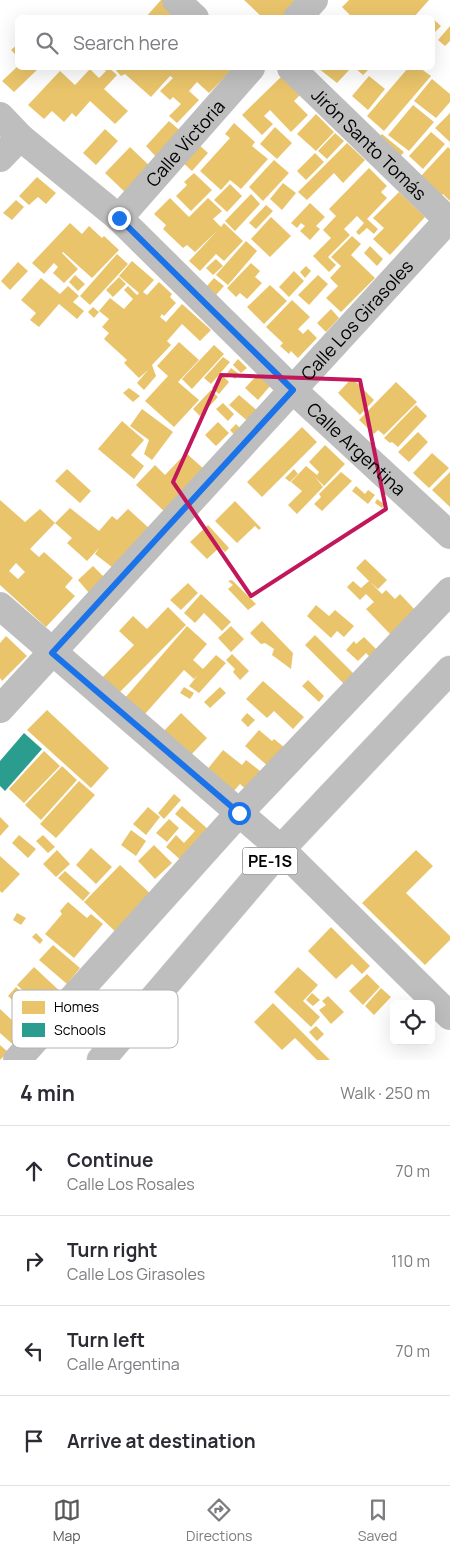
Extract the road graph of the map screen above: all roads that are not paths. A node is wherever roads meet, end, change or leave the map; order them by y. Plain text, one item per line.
1 (176, 0) edge
2 (314, 0) edge
3 (193, 15) edge
4 (300, 15) edge
5 (249, 70) edge
6 (293, 70) edge
7 (0, 116) edge
8 (20, 137) junction
9 (0, 158) edge
10 (119, 218) junction
11 (449, 219) edge
12 (293, 390) junction
13 (450, 535) edge
14 (450, 591) edge
15 (0, 606) edge
16 (52, 653) junction
17 (450, 670) edge
18 (0, 709) edge
19 (239, 813) junction
20 (280, 849) junction
21 (79, 990) edge
22 (160, 990) edge
23 (450, 1016) edge
24 (27, 1048) edge
25 (111, 1048) edge
26 (16, 1060) edge
27 (101, 1060) edge

1 - 3 main road
2 - 4 main road
5 - 10 main road, Calle Victoria
6 - 11 main road, Jirón Santo Tomás
7 - 8 main road, Calle Argentina
8 - 9 main road
8 - 10 main road, Calle Argentina
10 - 12 main road, Calle Argentina
11 - 12 main road, Calle Los Girasoles
12 - 13 main road, Calle Argentina
12 - 16 main road, Calle Los Girasoles
14 - 19 main road
15 - 16 main road
16 - 18 main road, Calle Los Girasoles
16 - 19 main road
17 - 20 main road, PE-1S
19 - 20 main road
19 - 21 main road
20 - 22 main road, PE-1S
20 - 23 main road
24 - 26 main road
25 - 27 main road, PE-1S

